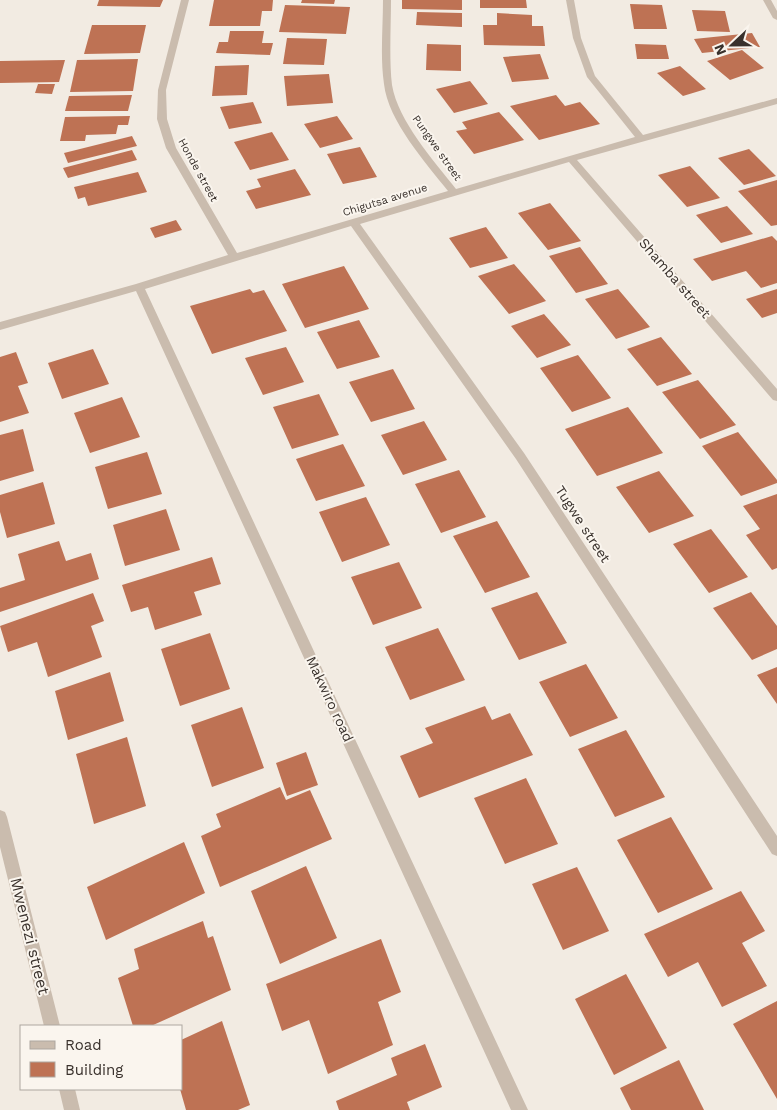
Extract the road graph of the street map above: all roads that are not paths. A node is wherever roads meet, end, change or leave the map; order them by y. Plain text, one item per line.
1 (184, 0) edge
2 (388, 0) edge
3 (570, 0) edge
4 (767, 0) edge
5 (777, 18) edge
6 (776, 102) edge
7 (641, 138) junction
8 (572, 160) junction
9 (454, 193) junction
10 (354, 222) junction
11 (234, 257) junction
12 (139, 287) junction
13 (0, 326) edge
14 (777, 397) edge
15 (0, 817) edge
16 (773, 833) edge
17 (777, 849) edge
18 (52, 1025) edge
19 (67, 1090) edge
20 (72, 1110) edge
21 (520, 1110) edge

1 - 11 street, Honde street
2 - 9 street, Pungwe street
3 - 7 street
4 - 5 street
6 - 7 street, Chigutsa avenue
7 - 8 street, Chigutsa avenue
8 - 9 street, Chigutsa avenue
8 - 14 street, Shamba street
9 - 10 street, Chigutsa avenue
10 - 11 street, Chigutsa avenue
10 - 16 street, Tugwe street
11 - 12 street, Chigutsa avenue
12 - 13 street, Chigutsa avenue
12 - 21 street, Makwiro road
15 - 18 street, Mwenezi street
16 - 17 street, Tugwe street
19 - 20 street

